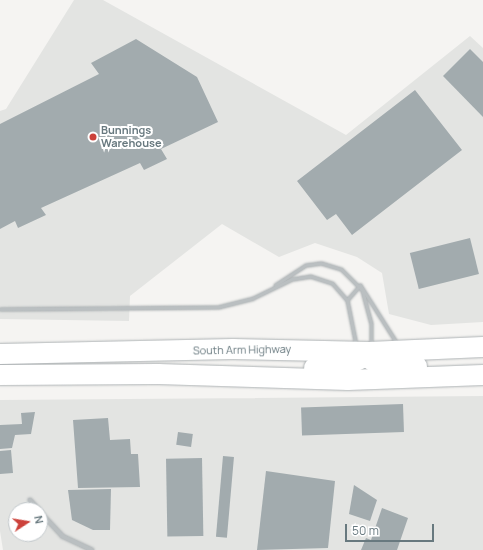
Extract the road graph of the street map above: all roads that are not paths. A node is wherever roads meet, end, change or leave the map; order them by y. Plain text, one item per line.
1 (360, 285) junction
2 (273, 288) junction
3 (347, 300) junction
4 (0, 309) edge
5 (483, 347) edge
6 (412, 351) junction
7 (364, 353) junction
8 (0, 354) edge
9 (483, 366) edge
10 (0, 375) edge
11 (241, 376) junction
12 (483, 376) edge
13 (48, 521) edge
14 (92, 550) edge

1 - 2 lane
1 - 3 lane
1 - 6 lane
1 - 7 lane
2 - 3 lane
2 - 4 lane
3 - 7 lane
5 - 6 main road, South Arm Highway
6 - 7 main road, South Arm Highway
7 - 8 main road, South Arm Highway
7 - 9 main road
7 - 11 main road
10 - 11 main road
11 - 12 main road
13 - 14 street

